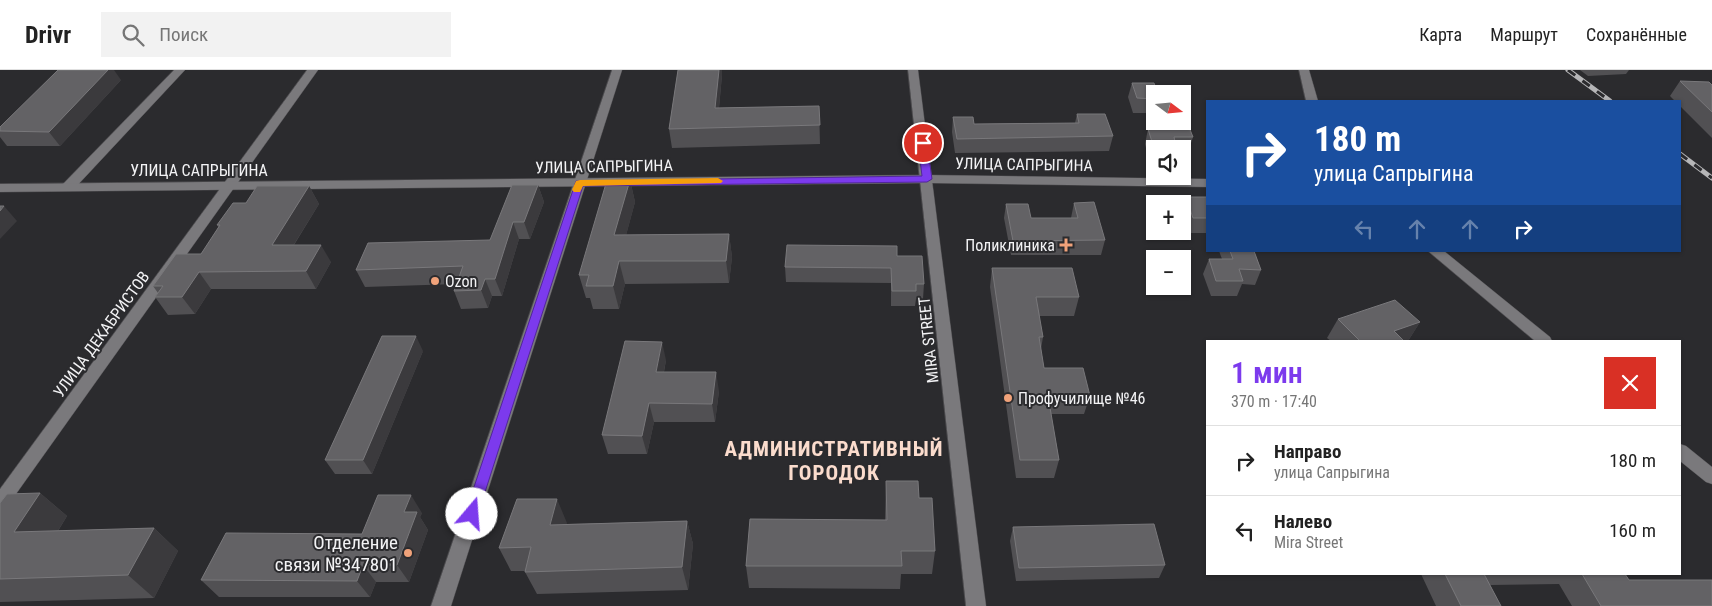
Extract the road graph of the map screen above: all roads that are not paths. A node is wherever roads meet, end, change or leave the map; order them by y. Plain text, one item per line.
1 (180, 70) edge
2 (313, 70) edge
3 (617, 70) edge
4 (913, 70) edge
5 (1304, 70) edge
6 (1312, 100) edge
7 (927, 179) junction
8 (580, 183) junction
9 (1206, 183) edge
10 (230, 185) junction
11 (68, 187) junction
12 (0, 188) edge
13 (1436, 252) edge
14 (1544, 340) edge
15 (1681, 452) edge
16 (1712, 477) edge
17 (0, 503) edge
18 (441, 606) edge
19 (976, 606) edge

1 - 11 street
2 - 10 street, УЛИЦА ДЕКАБРИСТОВ
3 - 8 street
4 - 7 street, MIRA STREET
5 - 6 street
7 - 8 street, УЛИЦА САПРЫГИНА
7 - 9 street, УЛИЦА САПРЫГИНА
7 - 19 street, MIRA STREET
8 - 10 street, УЛИЦА САПРЫГИНА
8 - 18 street
10 - 11 street, УЛИЦА САПРЫГИНА
10 - 17 street, УЛИЦА ДЕКАБРИСТОВ
11 - 12 street, УЛИЦА САПРЫГИНА
13 - 14 street
15 - 16 street

